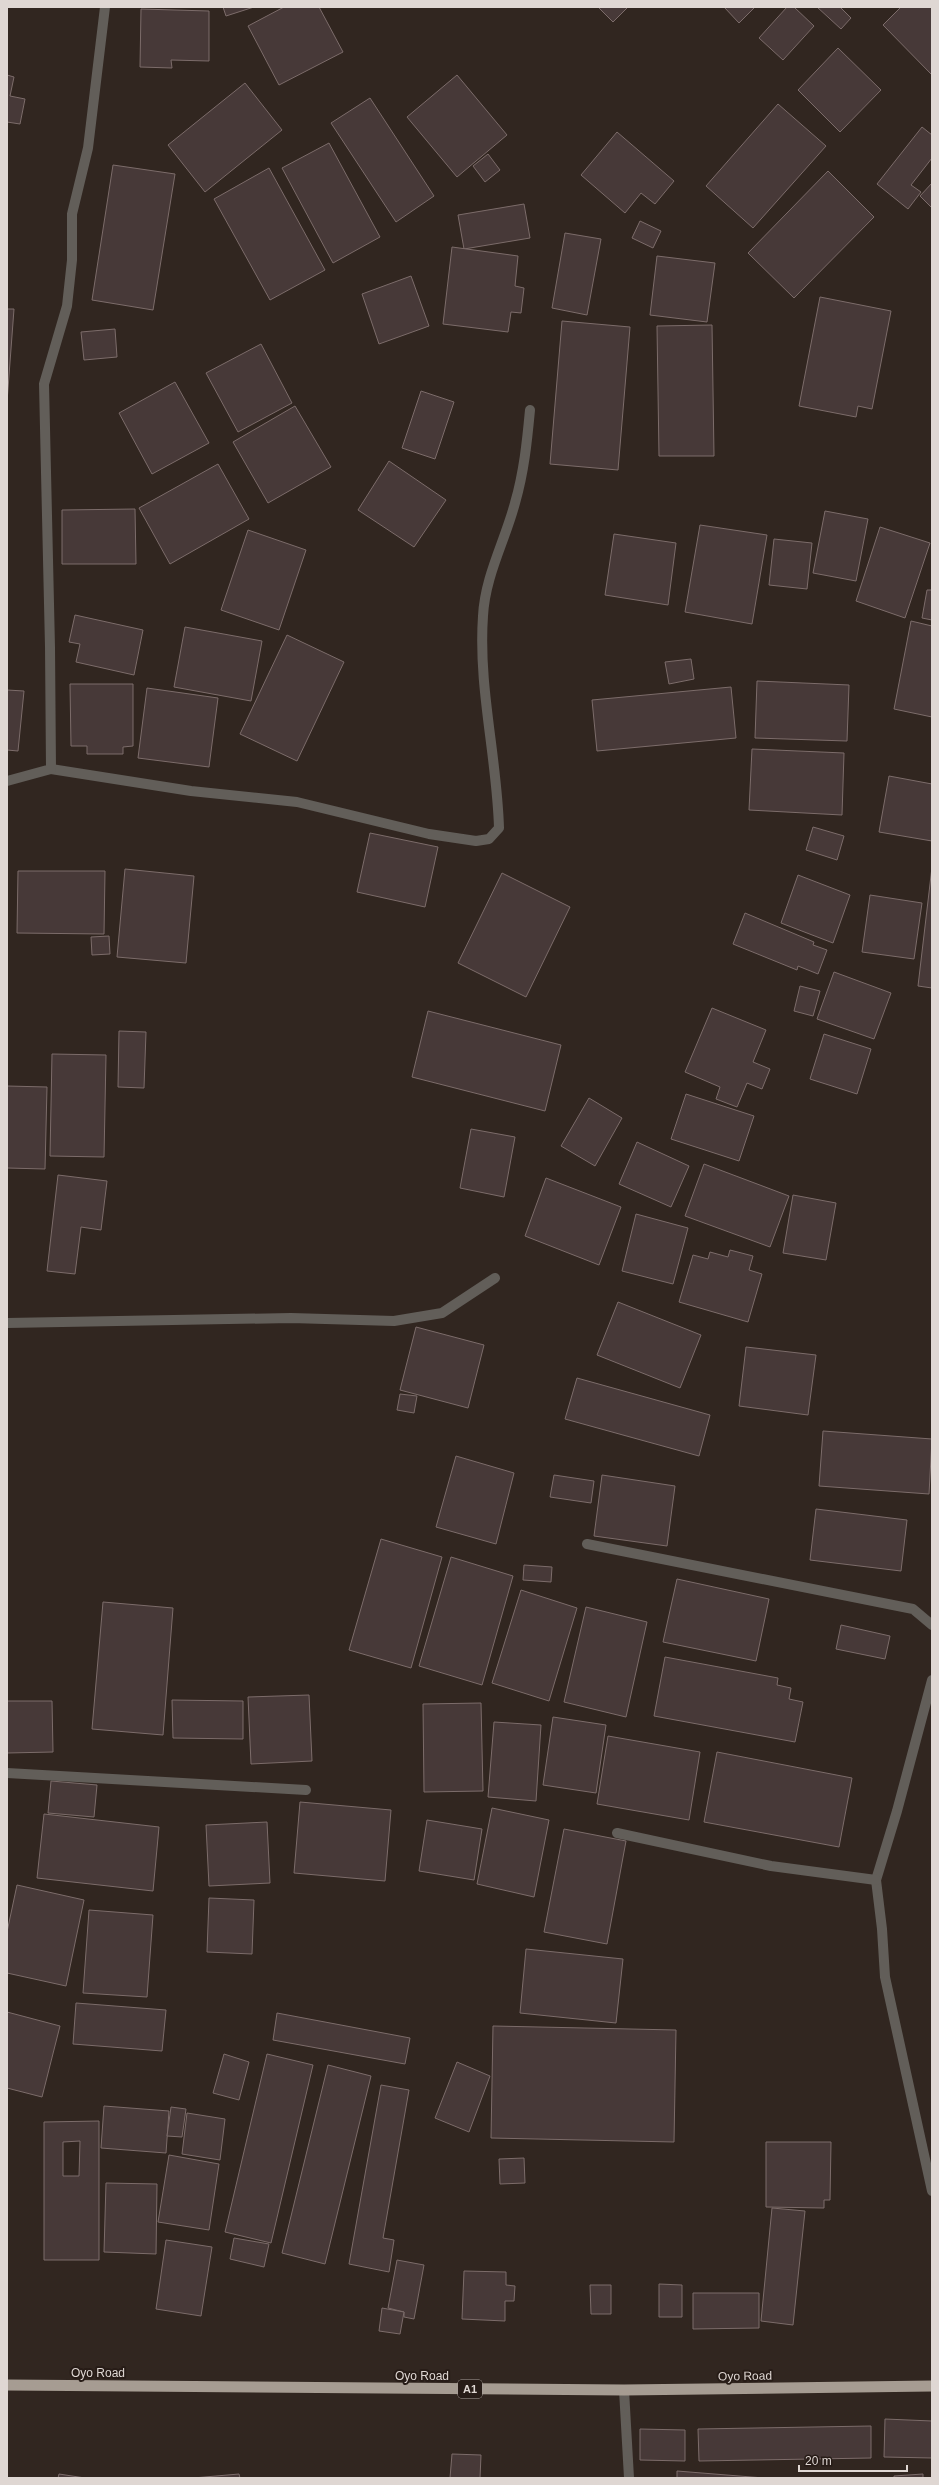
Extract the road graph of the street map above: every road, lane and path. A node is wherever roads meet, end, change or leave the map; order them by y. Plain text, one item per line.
1 (105, 7) edge
2 (530, 410) dead end
3 (51, 769) junction
4 (7, 781) edge
5 (495, 1278) dead end
6 (7, 1322) edge
7 (587, 1544) dead end
8 (932, 1625) edge
9 (932, 1680) edge
10 (7, 1773) edge
11 (306, 1790) dead end
12 (617, 1833) dead end
13 (876, 1880) junction
14 (932, 2191) edge
15 (7, 2385) edge
16 (932, 2386) edge
17 (624, 2390) junction
18 (630, 2478) edge

1 - 3 street
2 - 3 street
3 - 4 street
5 - 6 street
7 - 8 street
9 - 13 street
10 - 11 street
12 - 13 street
13 - 14 street
15 - 17 highway, Oyo Road / A1
16 - 17 highway, Oyo Road / A1
17 - 18 street

